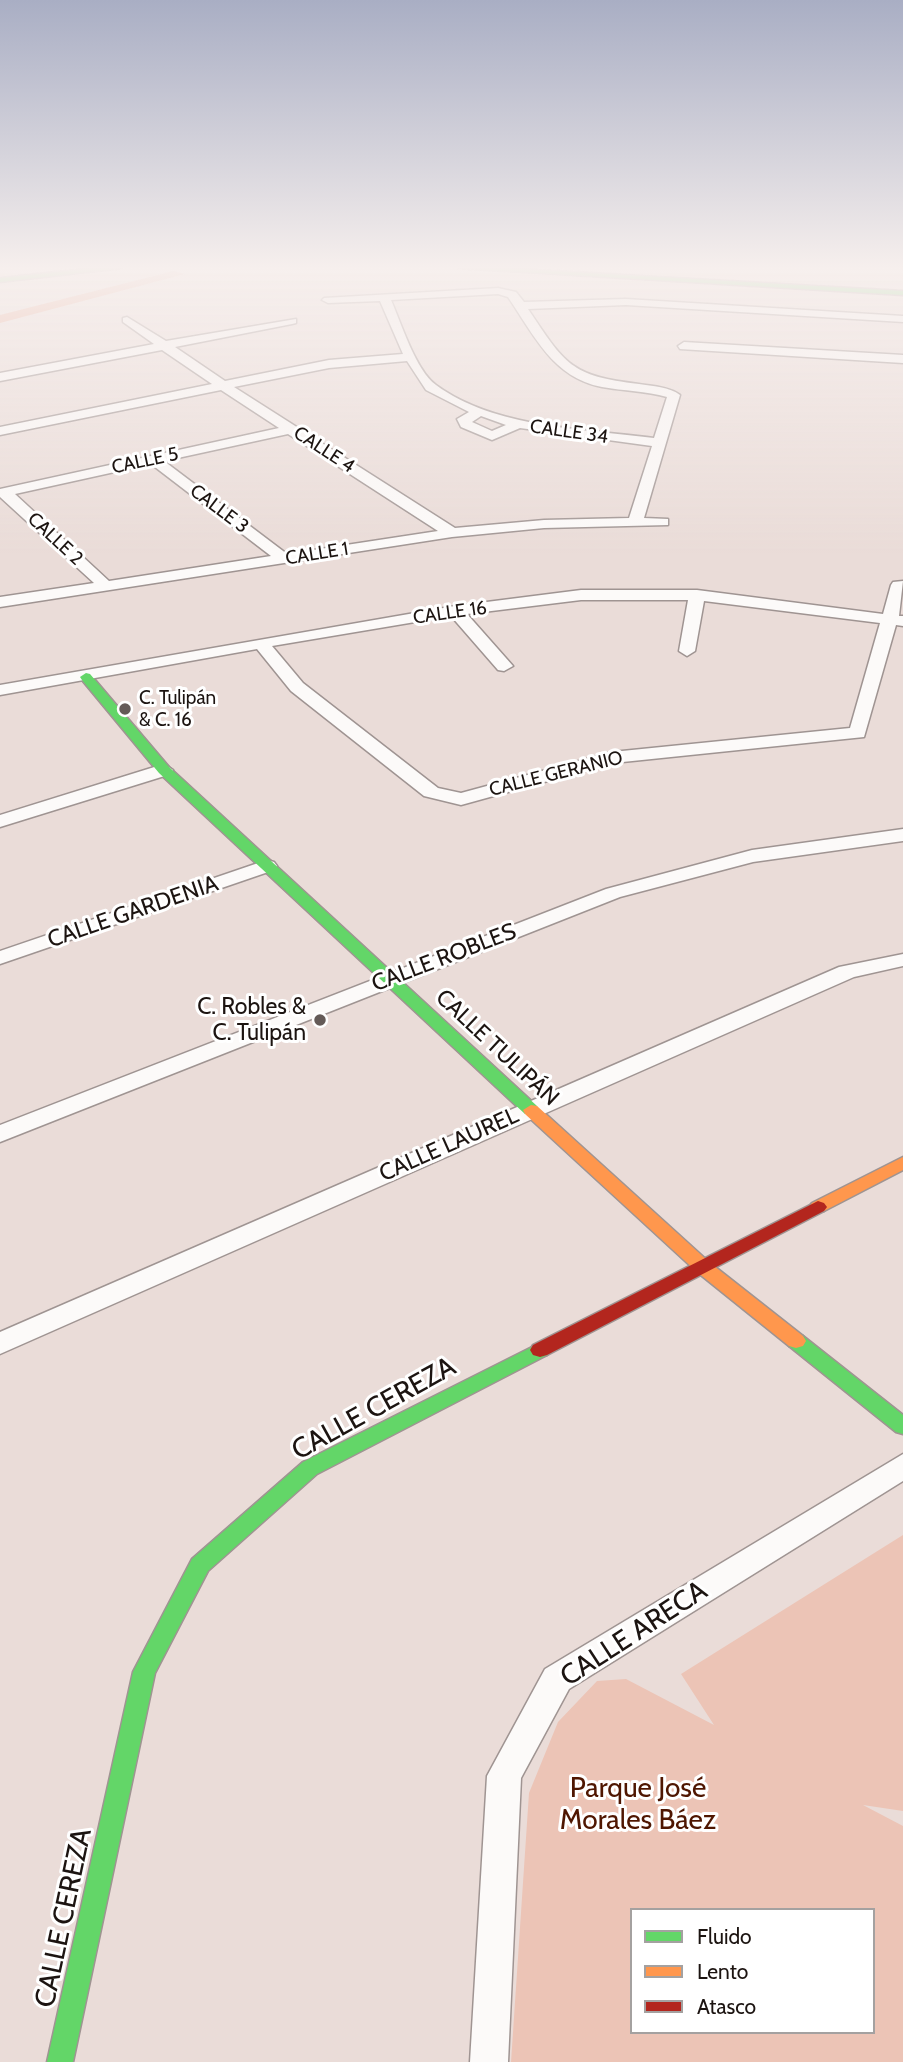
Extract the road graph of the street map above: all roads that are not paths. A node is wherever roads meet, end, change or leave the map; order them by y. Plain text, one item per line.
1 (68, 364) edge
2 (191, 364) edge
3 (329, 364) edge
4 (415, 364) edge
5 (563, 364) edge
6 (0, 377) edge
7 (222, 385) junction
8 (480, 412) junction
9 (518, 424) junction
10 (291, 429) junction
11 (0, 431) edge
12 (661, 443) junction
13 (153, 459) junction
14 (2, 493) edge
15 (635, 522) junction
16 (663, 522) dead end
17 (452, 533) junction
18 (285, 559) junction
19 (898, 585) dead end
20 (106, 586) junction
21 (697, 595) junction
22 (0, 602) edge
23 (455, 611) junction
24 (896, 614) edge
25 (261, 643) junction
26 (687, 651) dead end
27 (504, 666) dead end
28 (86, 677) junction
29 (0, 690) edge
30 (164, 770) junction
31 (0, 821) edge
32 (903, 835) edge
33 (267, 866) junction
34 (0, 958) edge
35 (903, 960) edge
36 (388, 979) junction
37 (530, 1109) junction
38 (0, 1134) edge
39 (903, 1163) edge
40 (703, 1267) junction
41 (0, 1344) edge
42 (903, 1426) edge
43 (903, 1466) edge
44 (60, 2062) edge
45 (489, 2062) edge

1 - 6 street
2 - 7 street, CALLE 4
3 - 7 street
4 - 8 street, CALLE 34
5 - 12 street
7 - 10 street, CALLE 4
7 - 11 street
8 - 9 street, CALLE 34
8 - 9 street
9 - 12 street, CALLE 34
10 - 13 street, CALLE 5
10 - 17 street, CALLE 4
12 - 15 street
13 - 14 street, CALLE 5
13 - 18 street, CALLE 3
14 - 20 street, CALLE 2
15 - 16 street, CALLE 1
15 - 17 street, CALLE 1
17 - 18 street, CALLE 1
18 - 20 street, CALLE 1
19 - 24 street
20 - 22 street, CALLE 1
21 - 23 street, CALLE 16
21 - 24 street, CALLE 16
21 - 26 street
23 - 25 street, CALLE 16
23 - 27 street
24 - 25 street, CALLE GERANIO
25 - 28 street, CALLE 16
28 - 29 street, CALLE 16
28 - 30 main road, CALLE TULIPÁN
30 - 31 street
30 - 33 main road, CALLE TULIPÁN
32 - 36 street, CALLE ROBLES
33 - 34 street, CALLE GARDENIA
33 - 36 main road, CALLE TULIPÁN
35 - 37 street, CALLE LAUREL
36 - 37 main road, CALLE TULIPÁN
36 - 38 street, CALLE ROBLES
37 - 40 main road, CALLE TULIPÁN
37 - 41 street, CALLE LAUREL
39 - 40 main road, CALLE CEREZA
40 - 42 main road, CALLE TULIPÁN
40 - 44 main road, CALLE CEREZA
43 - 45 street, CALLE ARECA

